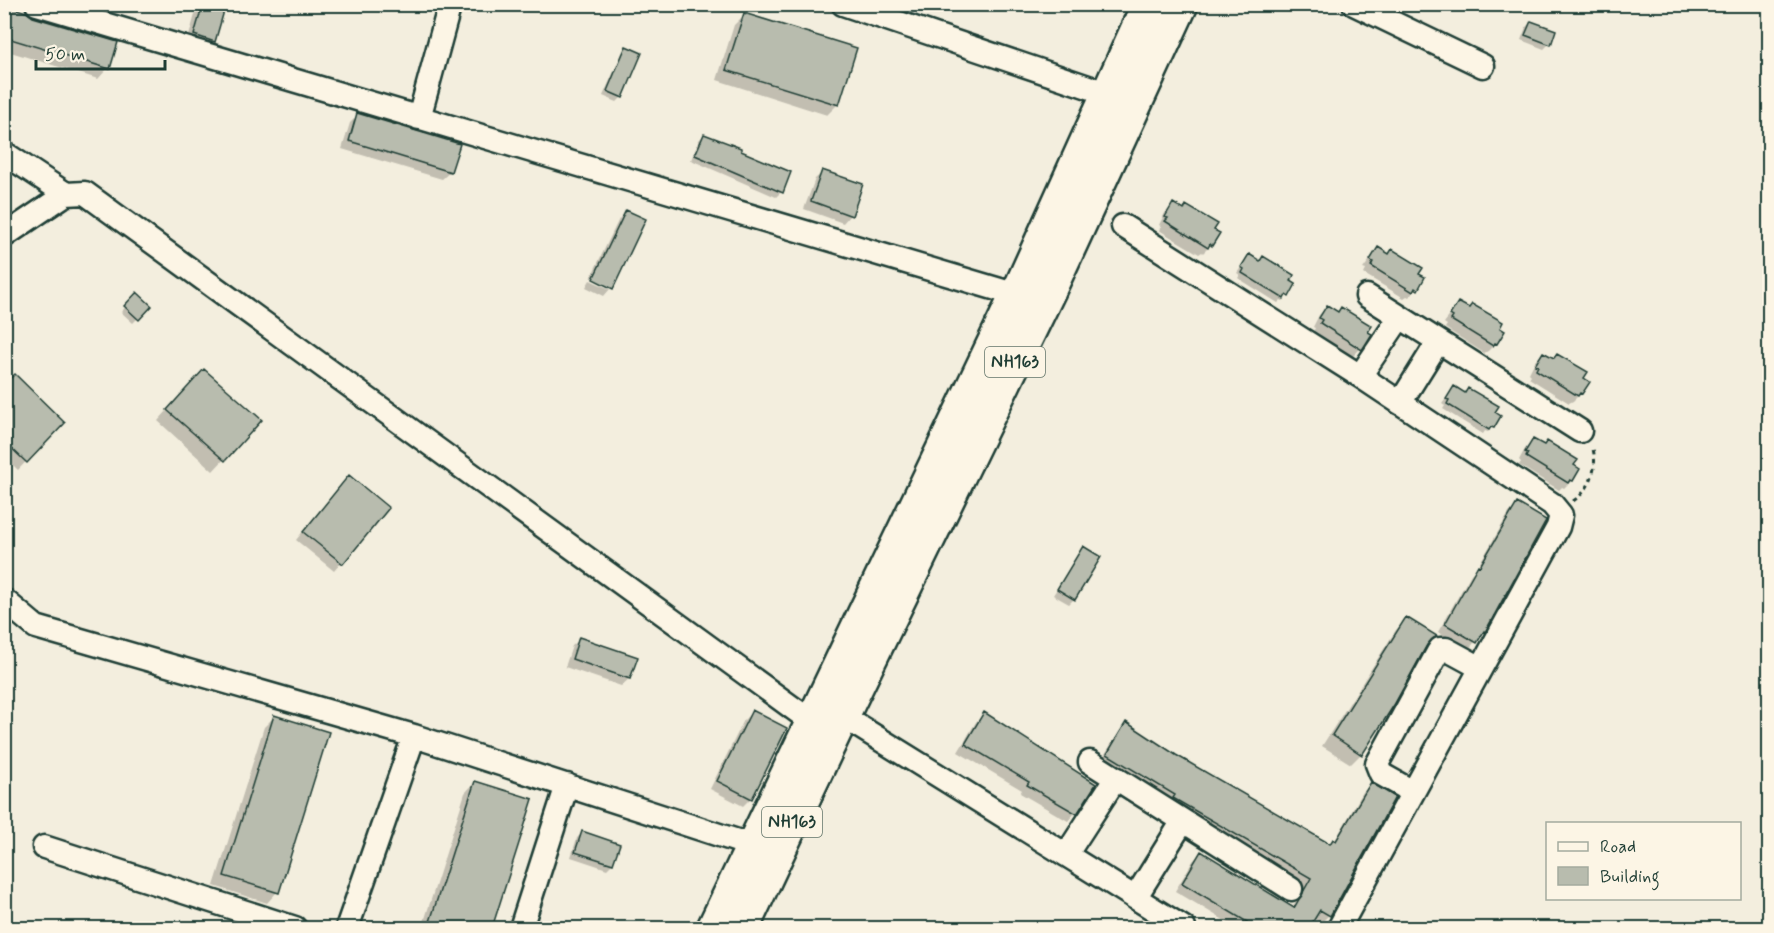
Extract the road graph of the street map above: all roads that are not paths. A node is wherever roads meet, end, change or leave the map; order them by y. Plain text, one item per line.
1 (37, 4) edge
2 (450, 4) edge
3 (843, 4) edge
4 (1149, 4) edge
5 (1181, 4) edge
6 (1354, 4) edge
7 (1483, 66) dead end
8 (1109, 94) junction
9 (419, 118) junction
10 (4, 153) edge
11 (66, 194) junction
12 (1123, 226) dead end
13 (4, 236) edge
14 (1017, 295) junction
15 (1367, 296) dead end
16 (1400, 317) junction
17 (1438, 342) junction
18 (1360, 376) junction
19 (1400, 403) junction
20 (1580, 431) road end
21 (4, 600) edge
22 (1481, 668) junction
23 (827, 720) junction
24 (414, 736) junction
25 (1090, 762) dead end
26 (1116, 778) junction
27 (567, 785) junction
28 (1413, 792) junction
29 (1183, 821) junction
30 (753, 846) junction
31 (44, 847) dead end
32 (1066, 855) junction
33 (1292, 889) dead end
34 (1134, 898) junction
35 (295, 928) edge
36 (347, 928) edge
37 (521, 928) edge
38 (714, 928) edge
39 (742, 928) edge
40 (1184, 928) edge
41 (1339, 928) edge

1 - 9 street
2 - 9 street
3 - 8 street
4 - 8 highway, NH163
5 - 23 highway, NH163
6 - 7 street
8 - 14 highway, NH163
9 - 14 street
10 - 11 street
11 - 13 street
11 - 23 street
12 - 18 street
14 - 23 highway, NH163
15 - 16 street
16 - 17 street
16 - 18 street
17 - 19 street
17 - 20 street
18 - 19 street
19 - 22 street
21 - 24 street
22 - 28 street
22 - 28 street
23 - 30 highway, NH163
23 - 32 street
23 - 39 highway, NH163
24 - 27 street
24 - 36 street
25 - 26 street
26 - 29 street
26 - 32 street
27 - 30 street
27 - 37 street
28 - 41 street
29 - 33 street
29 - 34 street
30 - 38 highway, NH163
31 - 35 street
32 - 34 street
34 - 40 street

